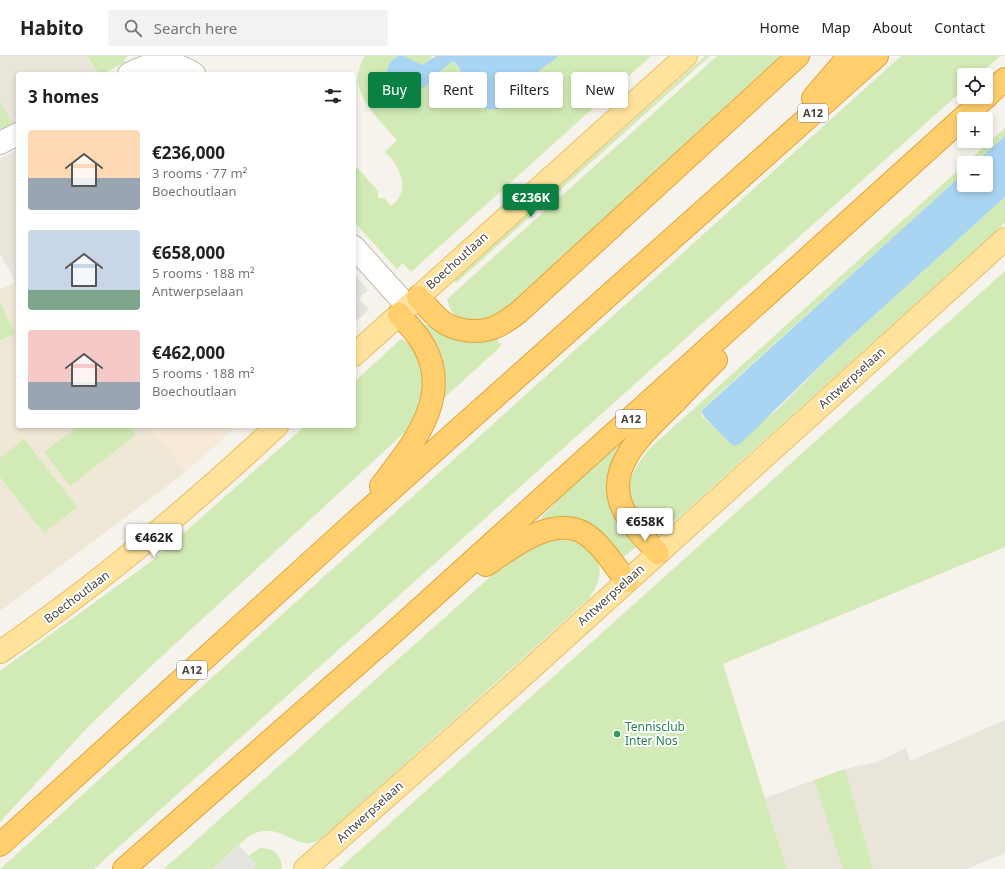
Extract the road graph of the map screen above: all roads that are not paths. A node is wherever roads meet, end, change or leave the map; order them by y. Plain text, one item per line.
1 (686, 56) edge
2 (798, 56) edge
3 (849, 56) edge
4 (876, 56) edge
5 (133, 72) edge
6 (191, 72) edge
7 (1005, 79) edge
8 (993, 90) edge
9 (978, 104) edge
10 (16, 135) edge
11 (0, 143) edge
12 (750, 170) junction
13 (868, 204) junction
14 (1005, 239) edge
15 (356, 250) edge
16 (408, 306) junction
17 (356, 353) edge
18 (274, 428) edge
19 (347, 529) junction
20 (658, 553) junction
21 (627, 581) junction
22 (393, 633) junction
23 (0, 652) edge
24 (0, 845) edge
25 (124, 869) edge
26 (305, 869) edge

1 - 16 main road, Boechoutlaan
2 - 16 highway
3 - 12 highway
4 - 12 highway, A12
5 - 6 street
7 - 8 highway, A12
9 - 13 highway, A12
10 - 11 street
12 - 19 highway, A12
13 - 20 highway
13 - 22 highway, A12
14 - 20 main road, Antwerpselaan
15 - 16 street
16 - 17 main road, Boechoutlaan
16 - 19 highway
18 - 23 main road, Boechoutlaan
19 - 24 highway, A12
20 - 21 main road, Antwerpselaan
21 - 22 highway
21 - 26 main road, Antwerpselaan
22 - 25 highway, A12

